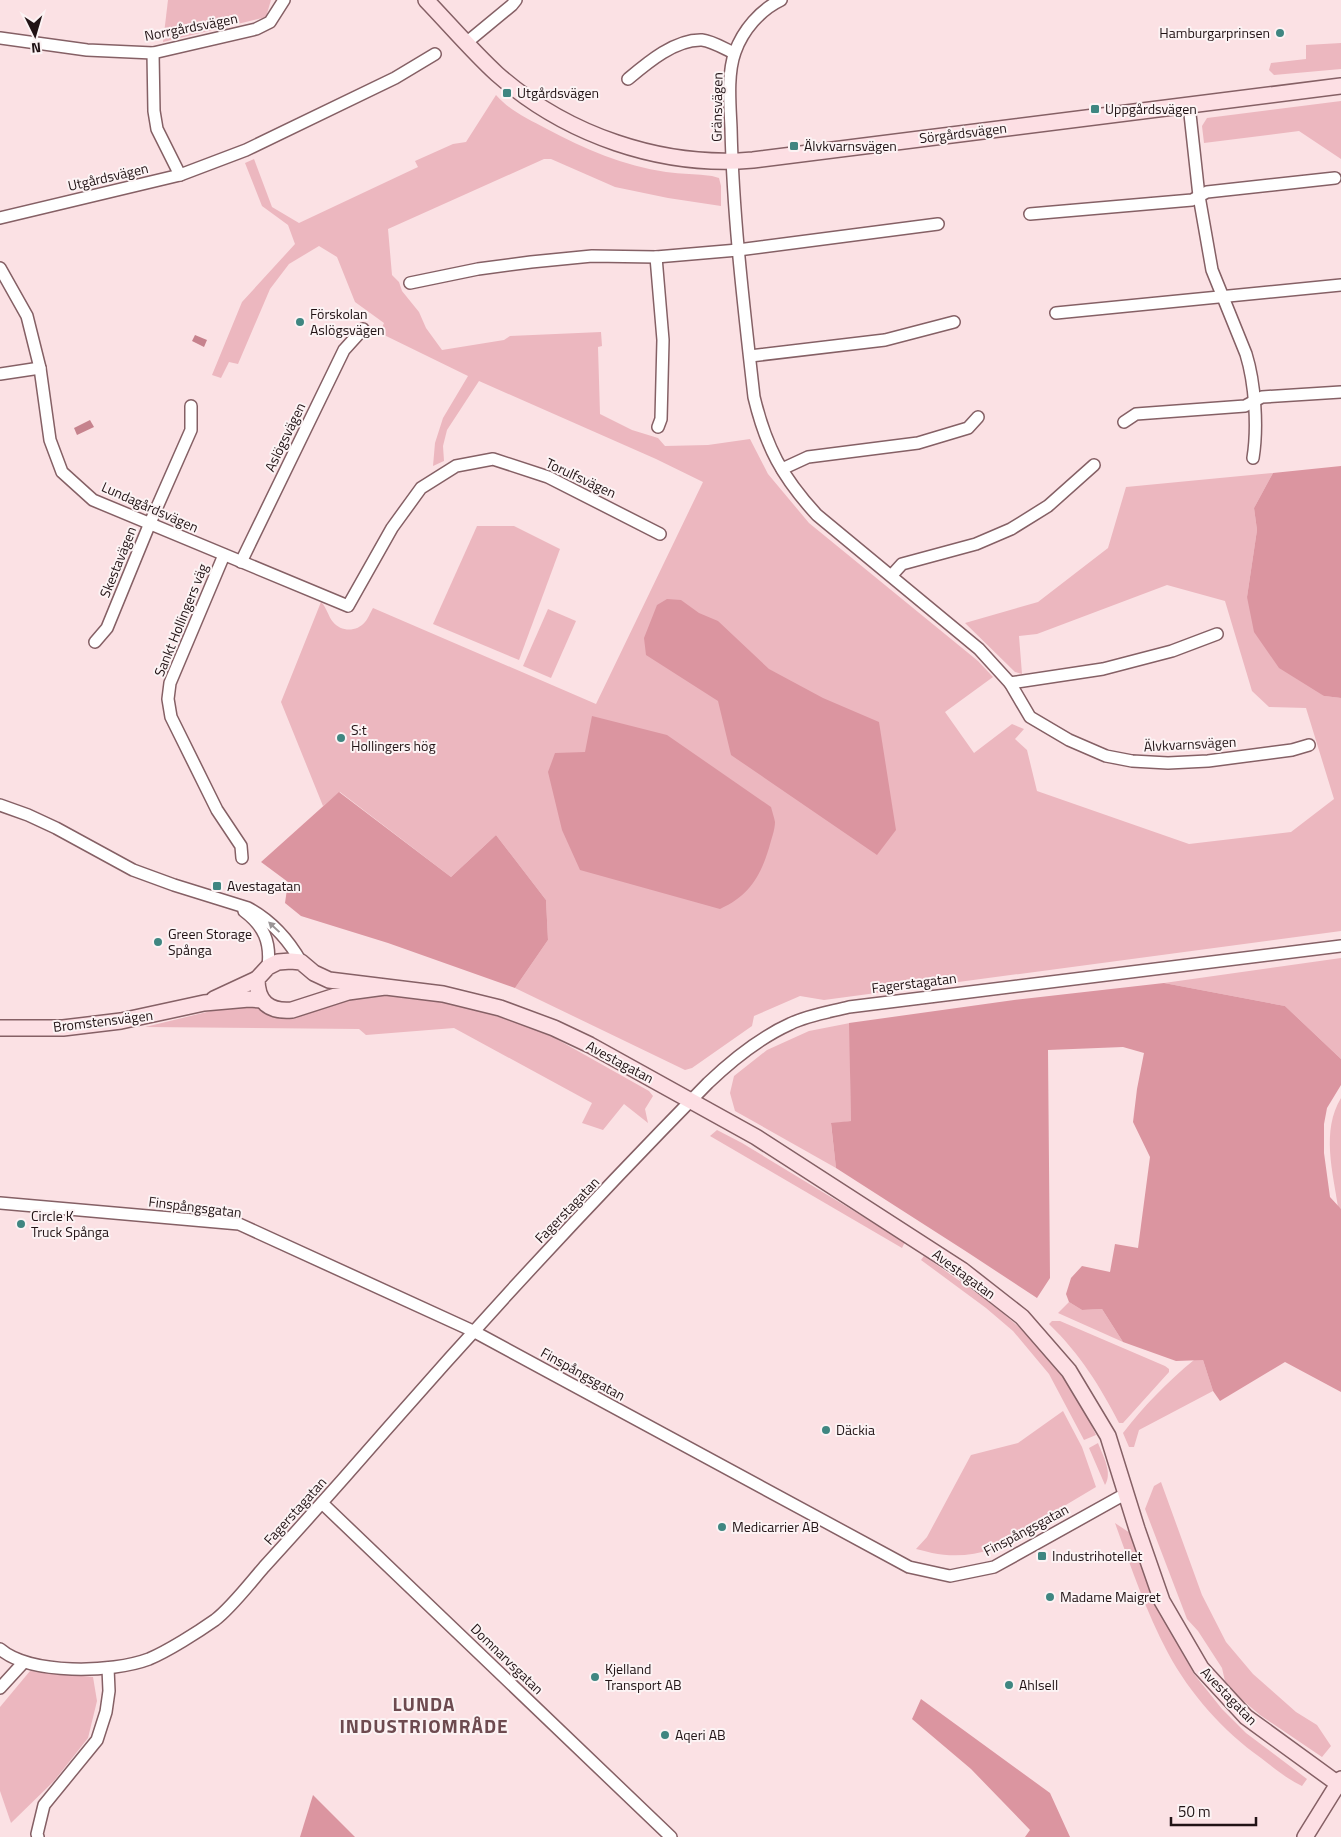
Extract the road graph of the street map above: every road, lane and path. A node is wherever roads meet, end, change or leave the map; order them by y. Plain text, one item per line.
1 (284, 0) edge
2 (426, 0) edge
3 (516, 0) edge
4 (781, 0) edge
5 (0, 38) edge
6 (466, 43) junction
7 (153, 53) junction
8 (734, 53) junction
9 (436, 54) dead end
10 (628, 79) dead end
11 (1341, 86) edge
12 (1189, 105) junction
13 (732, 162) junction
14 (180, 176) junction
15 (1335, 178) dead end
16 (1199, 196) junction
17 (1030, 214) dead end
18 (0, 218) edge
19 (938, 224) dead end
20 (738, 250) junction
21 (656, 257) junction
22 (0, 268) edge
23 (410, 283) dead end
24 (1341, 285) edge
25 (1223, 298) junction
26 (1056, 313) dead end
27 (954, 322) dead end
28 (362, 329) dead end
29 (750, 356) junction
30 (40, 368) junction
31 (0, 374) edge
32 (1341, 392) edge
33 (1253, 401) junction
34 (191, 406) dead end
35 (978, 417) dead end
36 (1124, 422) dead end
37 (658, 427) dead end
38 (1253, 458) dead end
39 (1094, 465) dead end
40 (782, 469) junction
41 (150, 523) junction
42 (660, 534) dead end
43 (224, 555) junction
44 (241, 562) junction
45 (892, 575) junction
46 (348, 606) joint
47 (1217, 634) dead end
48 (95, 642) dead end
49 (1010, 683) junction
50 (1309, 745) dead end
51 (0, 805) edge
52 (242, 858) dead end
53 (237, 905) junction
54 (1341, 946) edge
55 (301, 962) junction
56 (268, 967) junction
57 (314, 973) junction
58 (258, 979) junction
59 (385, 987) junction
60 (262, 1000) junction
61 (204, 1004) junction
62 (309, 1005) junction
63 (0, 1028) edge
64 (691, 1101) junction
65 (0, 1202) edge
66 (472, 1331) junction
67 (1125, 1494) junction
68 (322, 1503) junction
69 (0, 1648) edge
70 (23, 1662) junction
71 (108, 1668) junction
72 (0, 1688) edge
73 (1340, 1783) edge
74 (38, 1837) edge
75 (671, 1837) edge
76 (1305, 1837) edge

1 - 7 street, Norrgårdsvägen
2 - 6 street, Sörgårdsvägen
3 - 6 street
4 - 8 street, Gränsvägen
5 - 7 street, Norrgårdsvägen
6 - 13 street, Sörgårdsvägen
7 - 14 street
8 - 10 street
8 - 13 street, Gränsvägen
9 - 14 street, Utgårdsvägen
11 - 12 street, Sörgårdsvägen
12 - 13 street, Sörgårdsvägen
12 - 16 street
13 - 20 street, Älvkvarnsvägen
14 - 18 street, Utgårdsvägen
15 - 16 street
16 - 17 street
16 - 25 street
19 - 20 street
20 - 21 street
20 - 29 street, Älvkvarnsvägen
21 - 23 street
21 - 37 street
22 - 30 street, Lundagårdsvägen
24 - 25 street
25 - 26 street
25 - 33 street
27 - 29 street
28 - 44 street, Aslögsvägen
29 - 40 street, Älvkvarnsvägen
30 - 31 street
30 - 41 street, Lundagårdsvägen
32 - 33 street
33 - 36 street
33 - 38 street
34 - 41 street, Skestavägen
35 - 40 street
39 - 45 street
40 - 45 street, Älvkvarnsvägen
41 - 43 street, Lundagårdsvägen
41 - 48 street, Skestavägen
42 - 46 street, Torulfsvägen
43 - 44 street, Lundagårdsvägen
43 - 52 street, Sankt Hollingers väg
44 - 46 street, Lundagårdsvägen
45 - 49 street, Älvkvarnsvägen
47 - 49 street
49 - 50 street, Älvkvarnsvägen
51 - 53 street, Avestagatan
55 -> 53 street, Avestagatan
53 - 56 street, Avestagatan
54 - 64 street, Fagerstagatan
55 - 56 street
55 - 57 street, Avestagatan
56 - 58 street
57 - 59 street, Avestagatan
57 - 62 street
58 - 60 street
58 - 61 street, Bromstensvägen
59 - 62 street, Avestagatan
59 - 64 street, Avestagatan
60 - 61 street, Bromstensvägen
60 - 62 street, Avestagatan
61 - 63 street, Bromstensvägen
64 - 66 street, Fagerstagatan
64 - 67 street, Avestagatan
65 - 66 street, Finspångsgatan
66 - 67 street, Finspångsgatan
66 - 68 street, Fagerstagatan
67 - 73 street, Avestagatan
68 - 71 street, Fagerstagatan
68 - 75 street, Domnarvsgatan
69 - 70 street
70 - 71 street, Fagerstagatan
70 - 72 street
71 - 74 street
73 - 76 street

